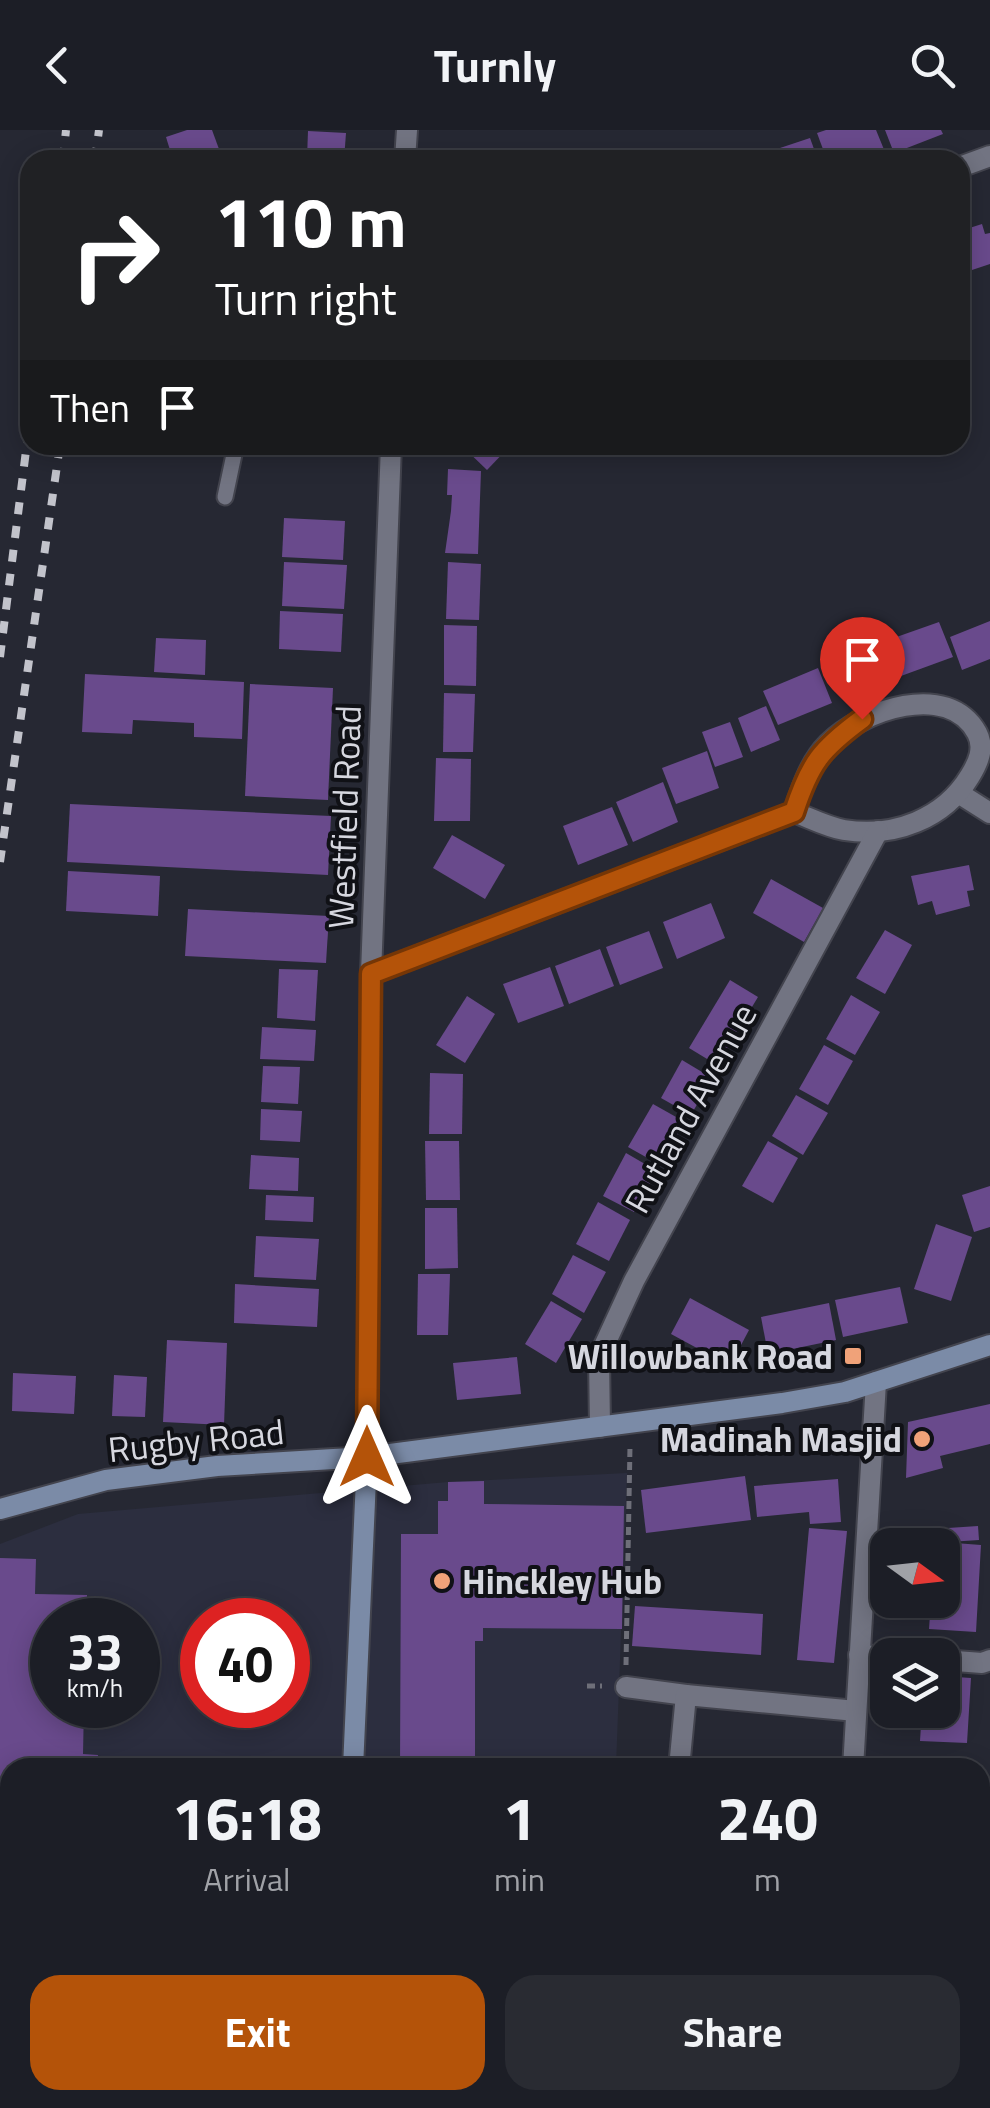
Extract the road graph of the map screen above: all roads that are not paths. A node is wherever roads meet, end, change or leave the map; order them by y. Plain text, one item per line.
1 (234, 455) edge
2 (391, 455) edge
3 (225, 497) dead end
4 (984, 734) edge
5 (960, 794) junction
6 (794, 812) junction
7 (990, 813) edge
8 (878, 831) junction
9 (371, 974) junction
10 (990, 1345) edge
11 (876, 1382) junction
12 (600, 1427) junction
13 (367, 1457) junction
14 (0, 1509) edge
15 (860, 1655) junction
16 (870, 1655) edge
17 (990, 1660) edge
18 (960, 1661) edge
19 (626, 1686) road end
20 (686, 1694) junction
21 (856, 1711) junction
22 (353, 1758) edge
23 (680, 1758) edge
24 (854, 1758) edge

1 - 3 lane
2 - 9 street, Westfield Road
4 - 5 street
4 - 6 street
5 - 7 street
5 - 8 street
6 - 8 street
6 - 9 street
8 - 12 street, Rutland Avenue
9 - 13 street, Westfield Road
10 - 11 main road, Rugby Road
11 - 12 main road, Rugby Road
11 - 15 street
12 - 13 main road, Rugby Road
13 - 14 main road, Rugby Road
13 - 22 main road
15 - 16 street
15 - 21 street
17 - 18 street
19 - 20 street
20 - 21 street
20 - 23 street
21 - 24 street

